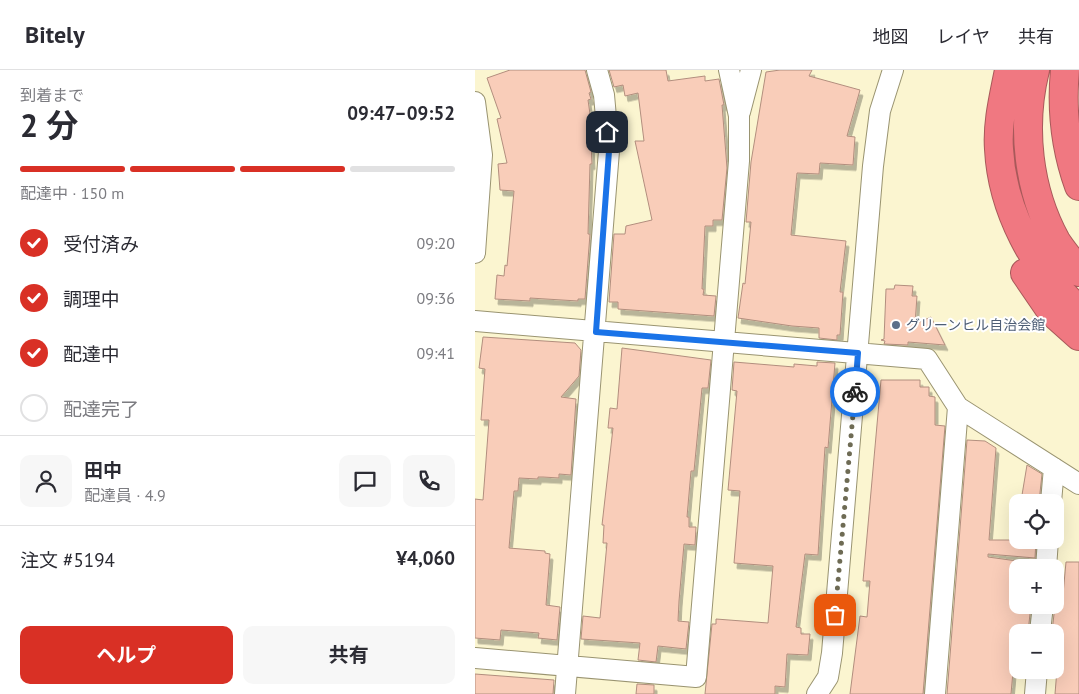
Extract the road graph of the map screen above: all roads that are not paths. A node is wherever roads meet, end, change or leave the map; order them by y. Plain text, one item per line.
1 (597, 70) edge
2 (729, 70) edge
3 (751, 70) edge
4 (893, 70) edge
5 (1009, 70) edge
6 (1035, 70) edge
7 (1065, 70) edge
8 (475, 102) edge
9 (739, 116) junction
10 (1002, 180) junction
11 (1079, 186) edge
12 (475, 253) edge
13 (1079, 272) edge
14 (1079, 310) edge
15 (475, 322) edge
16 (596, 332) junction
17 (1079, 336) edge
18 (723, 342) junction
19 (858, 353) junction
20 (959, 407) junction
21 (1054, 468) junction
22 (1079, 484) edge
23 (1052, 494) edge
24 (475, 658) edge
25 (567, 666) junction
26 (1036, 679) edge
27 (565, 694) edge
28 (817, 694) edge
29 (935, 694) edge
30 (1035, 694) edge

1 - 16 street
2 - 9 street
3 - 9 street
4 - 19 street
5 - 10 highway
6 - 13 highway
7 - 11 highway
8 - 12 street
9 - 18 street
10 - 14 highway
10 - 17 highway
15 - 16 street
16 - 18 street
16 - 25 street
18 - 19 street
18 - 25 street
19 - 20 street
19 - 28 street
20 - 21 street
20 - 29 street
21 - 22 street
21 - 23 street
24 - 25 street
25 - 27 street
26 - 30 street

